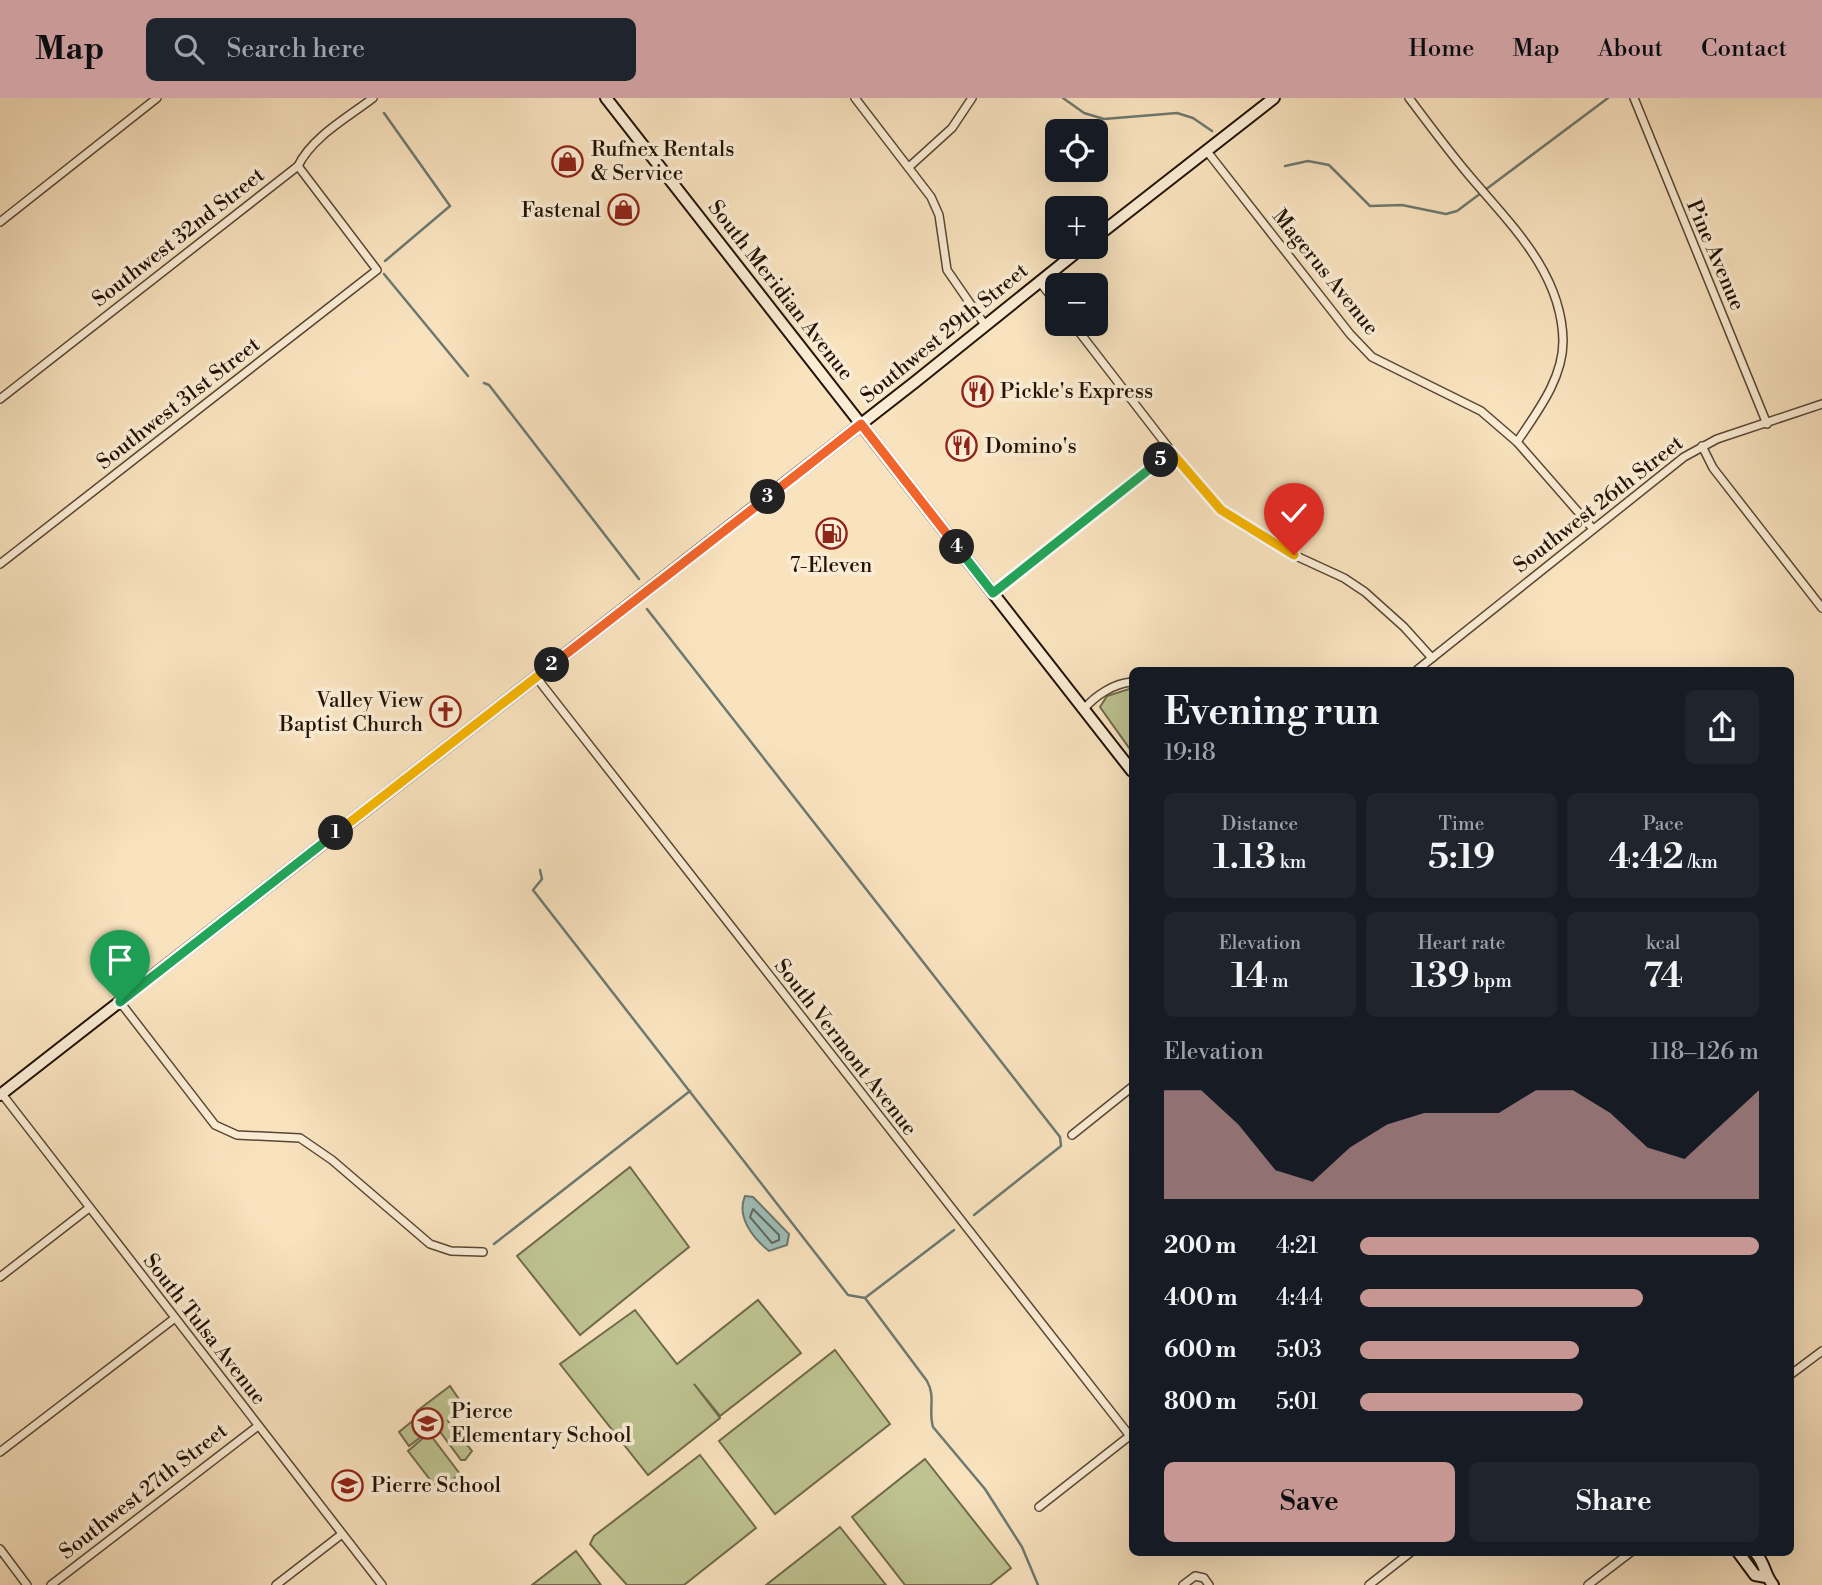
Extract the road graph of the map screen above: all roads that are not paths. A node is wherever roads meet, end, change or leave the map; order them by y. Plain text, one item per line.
1 (157, 98) edge
2 (373, 98) edge
3 (606, 98) edge
4 (855, 98) edge
5 (972, 98) edge
6 (1274, 98) edge
7 (1409, 98) edge
8 (1634, 98) edge
9 (1206, 150) junction
10 (298, 166) junction
11 (909, 167) junction
12 (0, 222) edge
13 (1108, 228) edge
14 (1067, 259) edge
15 (1039, 281) junction
16 (1045, 289) edge
17 (985, 325) junction
18 (1082, 336) edge
19 (0, 399) edge
20 (1822, 404) edge
21 (861, 424) junction
22 (1768, 424) junction
23 (1517, 442) junction
24 (1702, 446) junction
25 (1171, 452) junction
26 (1593, 529) junction
27 (0, 564) edge
28 (993, 593) junction
29 (1822, 608) edge
30 (1432, 658) junction
31 (1421, 667) edge
32 (536, 677) junction
33 (1129, 682) edge
34 (1084, 709) junction
35 (1129, 767) edge
36 (120, 1002) junction
37 (1129, 1089) edge
38 (1, 1094) edge
39 (1072, 1135) dead end
40 (89, 1208) junction
41 (483, 1252) dead end
42 (467, 1253) junction
43 (474, 1259) dead end
44 (0, 1277) edge
45 (175, 1318) junction
46 (1822, 1351) edge
47 (1794, 1372) edge
48 (258, 1426) junction
49 (1129, 1432) edge
50 (1129, 1437) edge
51 (0, 1452) edge
52 (1039, 1507) dead end
53 (342, 1534) junction
54 (0, 1549) edge
55 (1406, 1556) edge
56 (1625, 1556) edge
57 (1741, 1556) edge
58 (1758, 1556) edge
59 (1769, 1581) edge
60 (27, 1585) edge
61 (51, 1585) edge
62 (276, 1585) edge
63 (382, 1585) edge
64 (1183, 1585) edge
65 (1209, 1585) edge
66 (1369, 1585) edge
67 (1588, 1585) edge

1 - 12 street
2 - 10 street, Southwest 32nd Street
3 - 21 main road, South Meridian Avenue
4 - 11 street
5 - 11 street
6 - 9 main road
7 - 23 street
8 - 22 street, Pine Avenue
9 - 13 main road
9 - 23 street, Magerus Avenue
10 - 19 street, Southwest 32nd Street
10 - 27 street, Southwest 31st Street
11 - 17 street
14 - 15 main road, Southwest 29th Street
15 - 16 street
15 - 17 main road, Southwest 29th Street
17 - 21 main road, Southwest 29th Street
18 - 25 street
20 - 22 street, Southwest 26th Street
21 - 28 main road, South Meridian Avenue
21 - 32 main road, Southwest 29th Street
22 - 24 street, Southwest 26th Street
23 - 26 street, Magerus Avenue
24 - 26 street, Southwest 26th Street
24 - 29 street
25 - 28 street
25 - 30 street
26 - 30 street, Southwest 26th Street
28 - 34 main road, South Meridian Avenue
30 - 31 street, Southwest 26th Street
32 - 36 main road, Southwest 29th Street
32 - 49 street, South Vermont Avenue
33 - 34 street
34 - 35 main road, South Meridian Avenue
36 - 38 main road, Southwest 29th Street
36 - 42 street
37 - 39 street
38 - 40 street, South Tulsa Avenue
40 - 44 street
40 - 45 street, South Tulsa Avenue
41 - 42 street
42 - 43 street
45 - 48 street, South Tulsa Avenue
45 - 51 street
46 - 47 street
48 - 53 street, South Tulsa Avenue
48 - 61 street, Southwest 27th Street
50 - 52 street
53 - 62 street
53 - 63 street, South Tulsa Avenue
54 - 60 street
55 - 66 street
56 - 67 street
57 - 59 main road
58 - 59 main road
64 - 65 street

